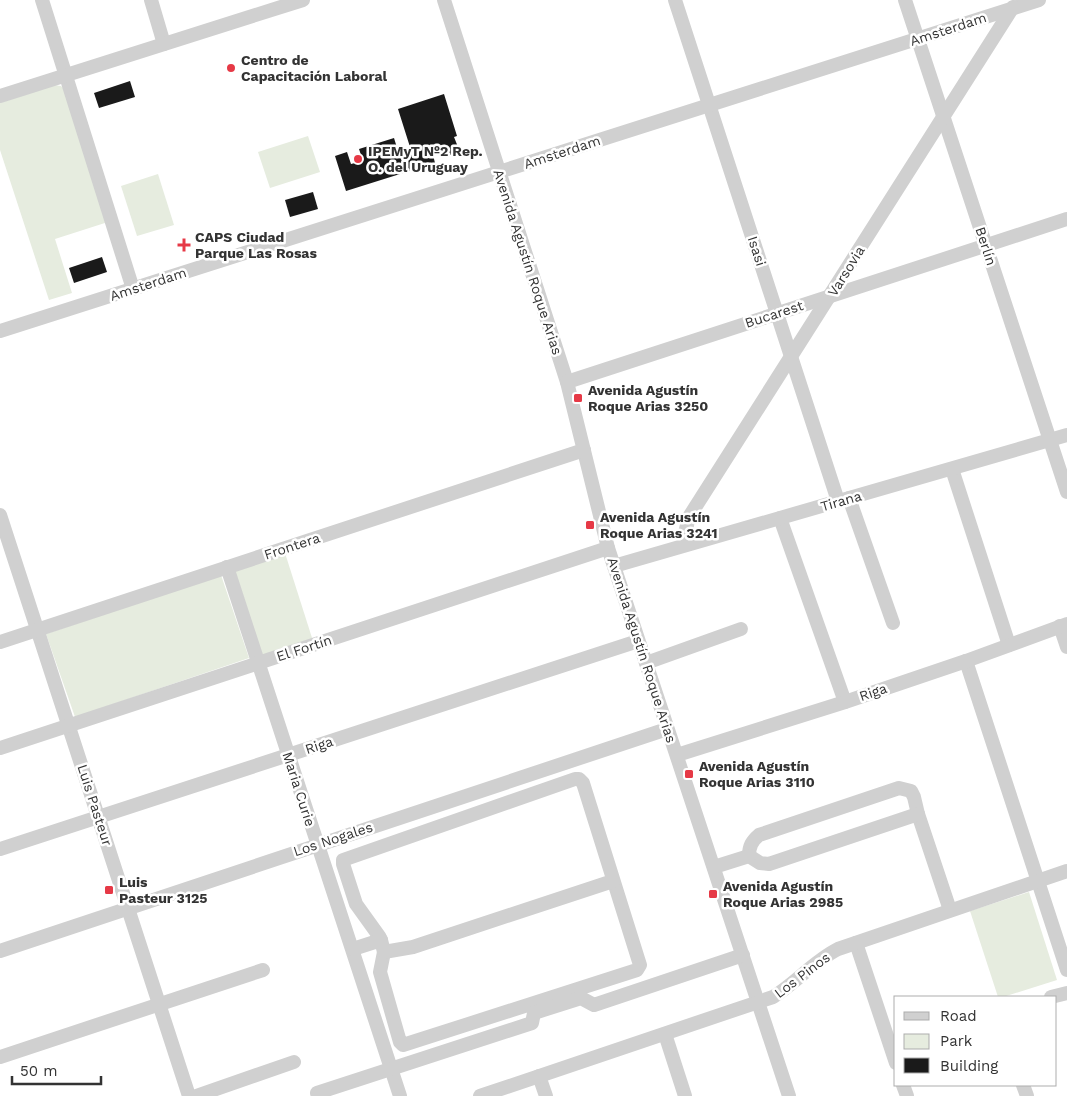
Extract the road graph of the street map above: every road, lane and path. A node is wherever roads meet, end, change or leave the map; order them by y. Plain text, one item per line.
1 (42, 0) edge
2 (151, 0) edge
3 (303, 0) edge
4 (444, 0) edge
5 (675, 0) edge
6 (905, 0) edge
7 (1039, 0) edge
8 (1014, 4) edge
9 (918, 39) junction
10 (164, 44) junction
11 (66, 75) junction
12 (0, 96) edge
13 (710, 105) junction
14 (944, 116) junction
15 (500, 172) junction
16 (1067, 219) edge
17 (986, 245) junction
18 (133, 288) junction
19 (829, 296) junction
20 (777, 313) junction
21 (0, 331) edge
22 (791, 356) junction
23 (567, 382) junction
24 (1067, 436) edge
25 (1050, 440) junction
26 (584, 450) junction
27 (952, 469) junction
28 (1067, 492) edge
29 (844, 500) junction
30 (0, 515) edge
31 (780, 518) junction
32 (689, 544) junction
33 (608, 548) junction
34 (614, 566) junction
35 (227, 567) junction
36 (893, 623) dead end
37 (1063, 625) edge
38 (741, 629) dead end
39 (38, 630) junction
40 (638, 641) junction
41 (0, 642) edge
42 (1009, 645) junction
43 (1067, 647) edge
44 (966, 661) junction
45 (258, 663) junction
46 (646, 663) junction
47 (845, 702) junction
48 (69, 726) junction
49 (667, 729) junction
50 (0, 748) edge
51 (288, 755) junction
52 (677, 755) junction
53 (918, 814) junction
54 (98, 817) junction
55 (317, 845) junction
56 (0, 849) edge
57 (749, 856) junction
58 (714, 867) junction
59 (1067, 871) edge
60 (612, 881) junction
61 (1038, 881) junction
62 (128, 908) junction
63 (950, 910) junction
64 (856, 943) junction
65 (382, 946) junction
66 (352, 949) junction
67 (0, 951) edge
68 (743, 955) junction
69 (263, 970) dead end
70 (1067, 970) edge
71 (1067, 992) edge
72 (1054, 996) edge
73 (759, 1003) junction
74 (159, 1004) junction
75 (665, 1034) junction
76 (893, 1047) edge
77 (0, 1057) edge
78 (294, 1062) dead end
79 (391, 1069) junction
80 (539, 1076) junction
81 (317, 1093) dead end
82 (189, 1096) edge
83 (196, 1096) edge
84 (400, 1096) edge
85 (480, 1096) edge
86 (546, 1096) edge
87 (685, 1096) edge
88 (789, 1096) edge

1 - 11 street
2 - 10 street
3 - 10 street
4 - 15 street, Avenida Agustín Roque Arias
5 - 13 street, Isasi
6 - 9 street, Berlín
7 - 8 street, Amsterdam
8 - 9 street, Amsterdam
8 - 14 street, Varsovia
9 - 13 street, Amsterdam
9 - 14 street, Berlín
10 - 11 street
11 - 12 street
11 - 18 street
13 - 15 street, Amsterdam
13 - 20 street, Isasi
14 - 17 street, Berlín
14 - 19 street, Varsovia
15 - 18 street, Amsterdam
15 - 23 street, Avenida Agustín Roque Arias
16 - 17 street, Bucarest
17 - 19 street, Bucarest
17 - 25 street, Berlín
18 - 21 street, Amsterdam
19 - 20 street, Bucarest
19 - 22 street, Varsovia
20 - 22 street, Isasi
20 - 23 street, Bucarest
22 - 29 street, Isasi
22 - 32 street, Varsovia
23 - 26 street, Avenida Agustín Roque Arias
24 - 25 street, Tirana
25 - 27 street, Tirana
25 - 28 street, Berlín
26 - 33 street, Avenida Agustín Roque Arias
26 - 35 street, Frontera
27 - 29 street, Tirana
27 - 42 street
29 - 31 street, Tirana
29 - 36 street, Isasi
30 - 39 street, Luis Pasteur
31 - 32 street, Tirana
31 - 47 street
32 - 34 street, Tirana
33 - 34 street, Avenida Agustín Roque Arias
33 - 45 street, El Fortín
34 - 40 street, Avenida Agustín Roque Arias
35 - 39 street, Frontera
35 - 45 street, Maria Curie
37 - 42 street, Riga
37 - 43 street
38 - 46 street
39 - 41 street, Frontera
39 - 48 street, Luis Pasteur
40 - 46 street, Avenida Agustín Roque Arias
40 - 51 street, Riga
42 - 44 street, Riga
44 - 47 street, Riga
44 - 61 street
45 - 48 street, El Fortín
45 - 51 street, Maria Curie
46 - 49 street, Avenida Agustín Roque Arias
47 - 52 street, Riga
48 - 50 street, El Fortín
48 - 54 street, Luis Pasteur
49 - 52 street, Avenida Agustín Roque Arias
49 - 55 street, Los Nogales
51 - 54 street, Riga
51 - 55 street, Maria Curie
52 - 58 street, Avenida Agustín Roque Arias
53 - 57 street
53 - 57 street
53 - 63 street
54 - 56 street, Riga
54 - 62 street, Luis Pasteur
55 - 62 street, Los Nogales
55 - 66 street, Maria Curie
57 - 58 street
58 - 68 street, Avenida Agustín Roque Arias
59 - 61 street, Los Pinos
60 - 65 street
60 - 65 street
60 - 65 street
61 - 63 street, Los Pinos
61 - 70 street
62 - 67 street, Los Nogales
62 - 74 street, Luis Pasteur
63 - 64 street, Los Pinos
64 - 73 street, Los Pinos
64 - 76 street
65 - 66 street
66 - 79 street, Maria Curie
68 - 73 street, Avenida Agustín Roque Arias
68 - 79 street
69 - 74 street
71 - 72 street
73 - 75 street, Los Pinos
73 - 88 street, Avenida Agustín Roque Arias
74 - 77 street
74 - 82 street, Luis Pasteur
75 - 80 street, Los Pinos
75 - 87 street
78 - 83 street
79 - 81 street
79 - 84 street, Maria Curie
80 - 85 street, Los Pinos
80 - 86 street

